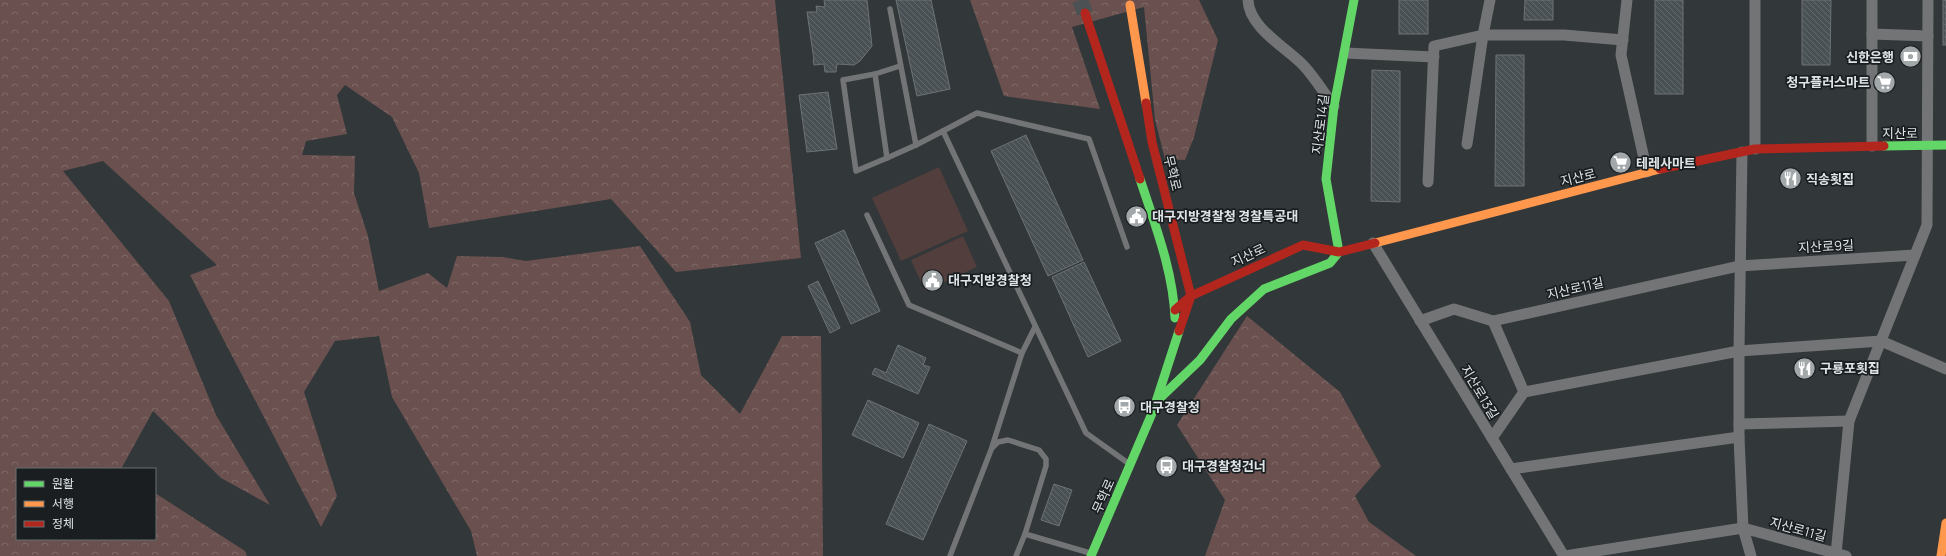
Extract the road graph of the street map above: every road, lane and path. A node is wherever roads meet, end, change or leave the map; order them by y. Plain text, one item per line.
1 (1248, 0) edge
2 (1354, 0) edge
3 (1490, 0) edge
4 (1625, 0) edge
5 (1755, 0) edge
6 (1872, 0) edge
7 (1928, 0) edge
8 (1130, 5) dead end
9 (890, 9) dead end
10 (1085, 13) tunnel mouth
11 (1872, 34) junction
12 (1483, 35) junction
13 (1928, 36) junction
14 (1624, 40) junction
15 (1345, 53) junction
16 (1434, 57) junction
17 (900, 66) junction
18 (875, 74) junction
19 (1334, 106) junction
20 (943, 131) junction
21 (1467, 144) dead end
22 (916, 145) junction
23 (1928, 145) junction
24 (1946, 145) edge
25 (1872, 146) junction
26 (1755, 149) junction
27 (1742, 152) junction
28 (887, 158) junction
29 (1647, 172) junction
30 (1428, 182) dead end
31 (867, 215) dead end
32 (1373, 243) junction
33 (1127, 247) dead end
34 (1339, 252) junction
35 (1915, 256) junction
36 (1739, 266) junction
37 (1191, 296) junction
38 (1175, 310) junction
39 (1420, 320) junction
40 (1493, 321) junction
41 (1035, 327) junction
42 (1881, 341) junction
43 (1175, 344) junction
44 (1738, 351) junction
45 (1022, 353) junction
46 (1200, 360) joint
47 (1946, 369) edge
48 (1524, 392) junction
49 (1156, 402) junction
50 (1849, 420) junction
51 (1739, 424) junction
52 (1739, 437) junction
53 (1492, 438) junction
54 (991, 450) junction
55 (1130, 465) junction
56 (1511, 469) junction
57 (1946, 523) edge
58 (1742, 528) junction
59 (1025, 534) junction
60 (1092, 555) edge
61 (1841, 555) edge
62 (950, 556) edge
63 (1016, 556) edge
64 (1564, 556) edge
65 (1751, 556) edge
66 (1941, 556) edge

1 - 19 street
2 - 15 main road, 지산로14길
3 - 12 street
4 - 14 street
5 - 26 street
6 - 11 street
7 - 13 street
8 - 37 main road, 무학로
9 - 17 lane
10 - 38 main road, 무학로
11 - 13 street
11 - 25 street
12 - 14 street
12 - 16 street
12 - 21 street
13 - 23 street
14 - 29 street
15 - 16 street
15 - 19 main road, 지산로14길
16 - 30 street
17 - 18 lane
17 - 22 lane
18 - 28 lane
18 - 28 lane
19 - 34 main road, 지산로14길
20 - 22 lane
20 - 33 lane
20 - 41 lane
22 - 28 lane
23 - 24 main road, 지산로
23 - 25 main road, 지산로
23 - 35 street
25 - 26 main road, 지산로
26 - 27 main road, 지산로
27 - 29 main road, 지산로
27 - 36 street
29 - 32 main road, 지산로
31 - 45 lane
32 - 34 main road, 지산로
32 - 39 street, 지산로13길
34 - 37 main road, 지산로
34 - 46 main road, 지산로
35 - 36 street, 지산로9길
35 - 42 street
36 - 40 street, 지산로11길
36 - 44 street
37 - 38 main road, 지산로
37 - 43 main road, 무학로
38 - 43 main road, 무학로
39 - 40 street
39 - 53 street, 지산로13길
40 - 48 street
41 - 45 lane
41 - 55 lane
42 - 44 street
42 - 47 street
42 - 50 street
43 - 49 main road, 무학로
44 - 48 street
44 - 51 street
45 - 54 lane
46 - 49 main road, 무학로
48 - 53 street
49 - 55 main road, 무학로
50 - 51 street
50 - 61 street
51 - 52 street
52 - 56 street
52 - 58 street
53 - 56 street, 지산로13길
54 - 59 lane
54 - 62 lane
55 - 60 main road, 무학로
56 - 64 street, 지산로13길
57 - 66 main road
58 - 61 street, 지산로11길
58 - 64 street, 지산로11길
58 - 65 street
59 - 60 lane
59 - 63 lane

